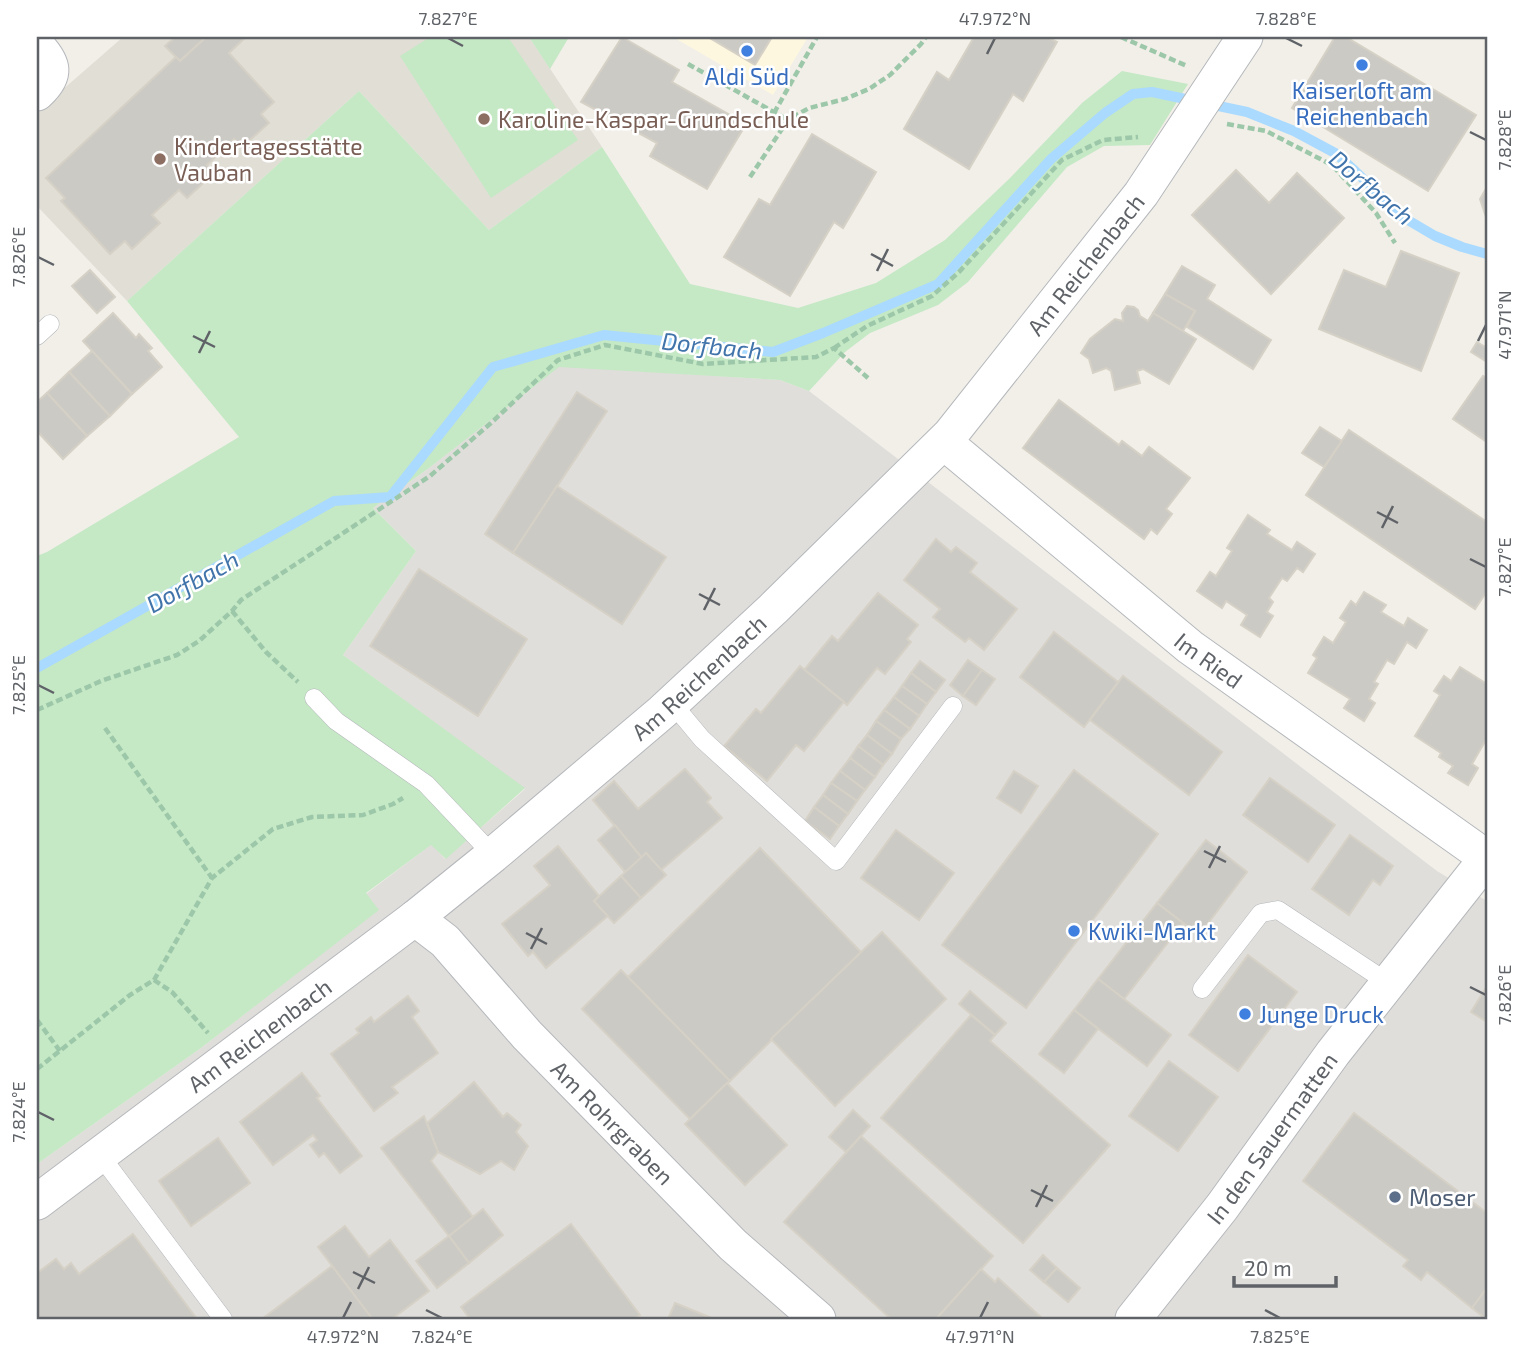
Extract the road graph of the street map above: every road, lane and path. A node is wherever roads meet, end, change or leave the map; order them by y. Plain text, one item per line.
1 (817, 37) edge
2 (926, 37) edge
3 (1121, 37) edge
4 (1245, 37) edge
5 (37, 46) edge
6 (688, 64) dead end
7 (37, 93) edge
8 (1203, 101) junction
9 (774, 113) junction
10 (788, 120) junction
11 (1170, 150) junction
12 (750, 177) dead end
13 (1395, 243) dead end
14 (834, 348) junction
15 (868, 378) dead end
16 (944, 442) junction
17 (232, 611) junction
18 (314, 698) joint
19 (672, 703) junction
20 (953, 706) dead end
21 (37, 710) edge
22 (105, 729) dead end
23 (426, 784) junction
24 (493, 855) junction
25 (1487, 858) edge
26 (212, 878) junction
27 (415, 918) junction
28 (154, 979) junction
29 (1387, 982) junction
30 (1202, 989) dead end
31 (37, 1020) edge
32 (60, 1051) junction
33 (229, 1056) junction
34 (37, 1069) edge
35 (100, 1155) junction
36 (37, 1202) edge
37 (222, 1319) edge
38 (818, 1319) edge
39 (1133, 1319) edge

1 - 9 path
2 - 10 path
3 - 8 path
4 - 8 street, Am Reichenbach
5 - 7 street
6 - 9 path
8 - 11 street, Am Reichenbach
8 - 13 path
9 - 10 path
10 - 12 path
11 - 14 path
11 - 16 street, Am Reichenbach
14 - 15 path
14 - 17 path
16 - 19 street, Am Reichenbach
16 - 25 street, Im Ried
17 - 18 path
17 - 21 path
18 - 23 lane
19 - 20 lane
19 - 24 street, Am Reichenbach
22 - 26 path
23 - 24 lane
23 - 26 path
24 - 27 street, Am Reichenbach
25 - 29 street, In den Sauermatten
26 - 28 path
27 - 33 street, Am Reichenbach
27 - 38 street, Am Rohrgraben
28 - 32 path
28 - 33 path
29 - 30 lane
29 - 39 street, In den Sauermatten
31 - 32 path
32 - 34 path
33 - 35 street, Am Reichenbach
35 - 36 street, Am Reichenbach
35 - 37 lane

